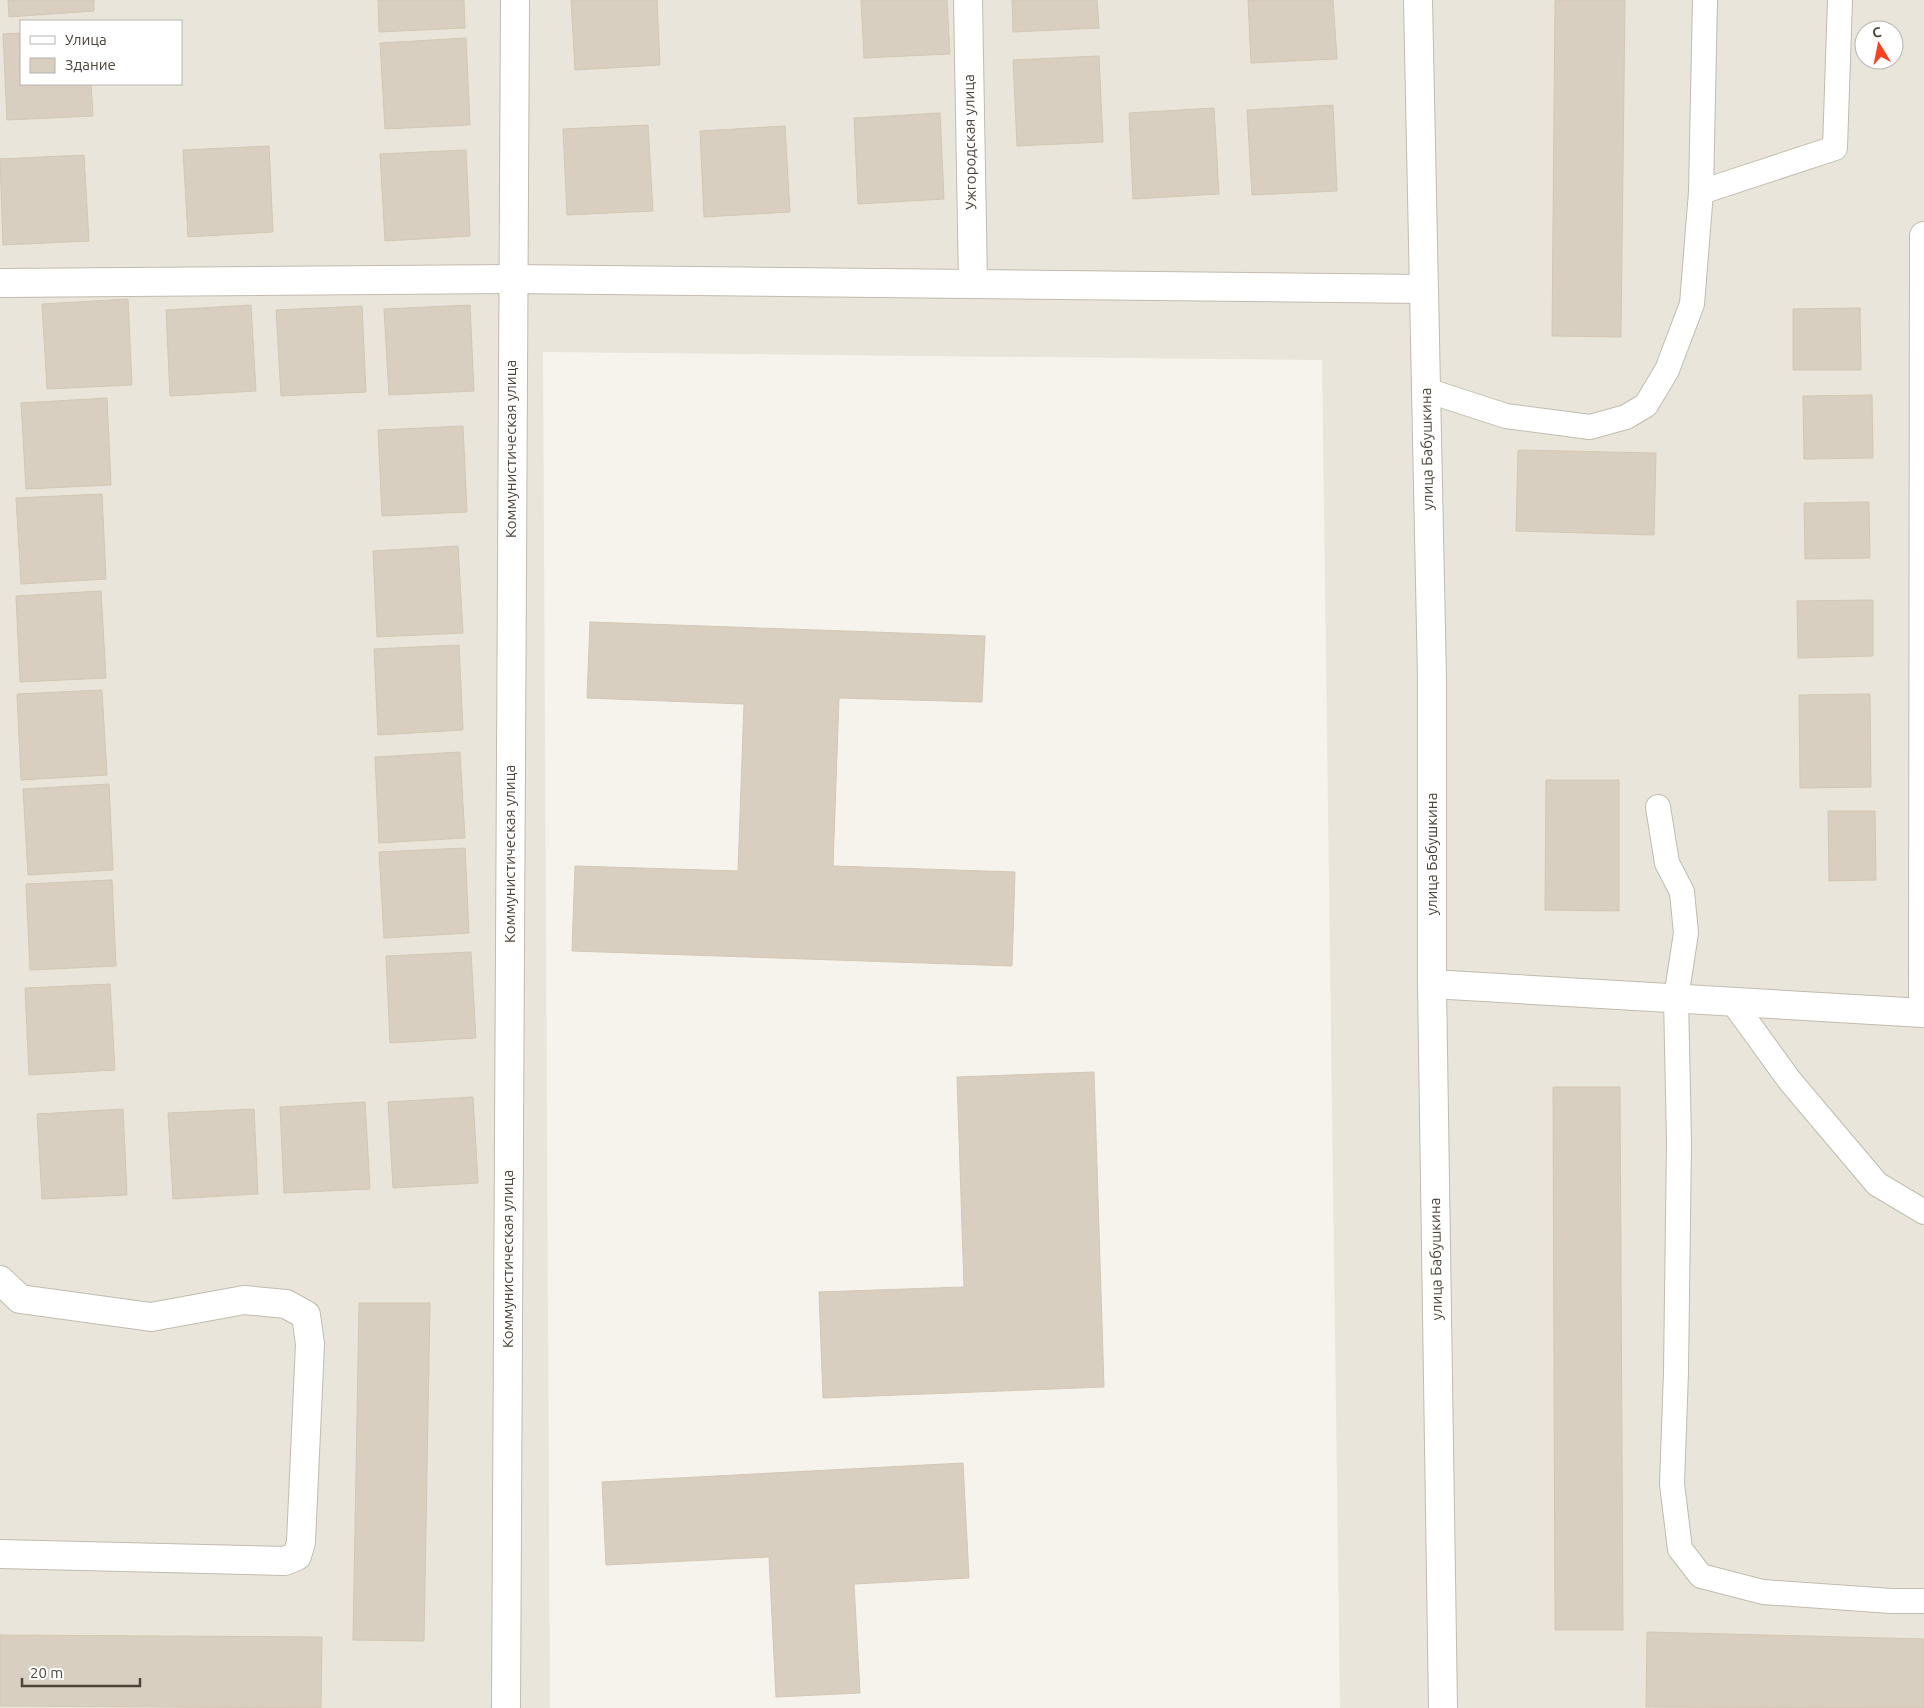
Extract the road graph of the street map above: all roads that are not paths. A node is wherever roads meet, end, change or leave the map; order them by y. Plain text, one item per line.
1 (515, 0) edge
2 (968, 0) edge
3 (1418, 0) edge
4 (1705, 0) edge
5 (1840, 0) edge
6 (1701, 192) junction
7 (1924, 236) edge
8 (512, 279) junction
9 (0, 283) edge
10 (973, 284) junction
11 (1422, 289) junction
12 (1426, 390) junction
13 (1658, 807) dead end
14 (1432, 984) junction
15 (1676, 998) junction
16 (1732, 1001) junction
17 (1924, 1013) edge
18 (1924, 1212) edge
19 (0, 1280) edge
20 (0, 1554) edge
21 (1924, 1601) edge
22 (506, 1708) edge
23 (1443, 1708) edge

1 - 8 street, Коммунистическая улица
2 - 10 street, Ужгородская улица
3 - 11 street, улица Бабушкина
4 - 6 lane
5 - 6 lane
6 - 12 lane
7 - 17 street
8 - 9 street
8 - 10 street
8 - 22 street, Коммунистическая улица
10 - 11 street
11 - 12 street, улица Бабушкина
12 - 14 street, улица Бабушкина
13 - 15 lane
14 - 15 street
14 - 23 street, улица Бабушкина
15 - 16 street
15 - 21 lane
16 - 17 street
16 - 18 lane
19 - 20 street

